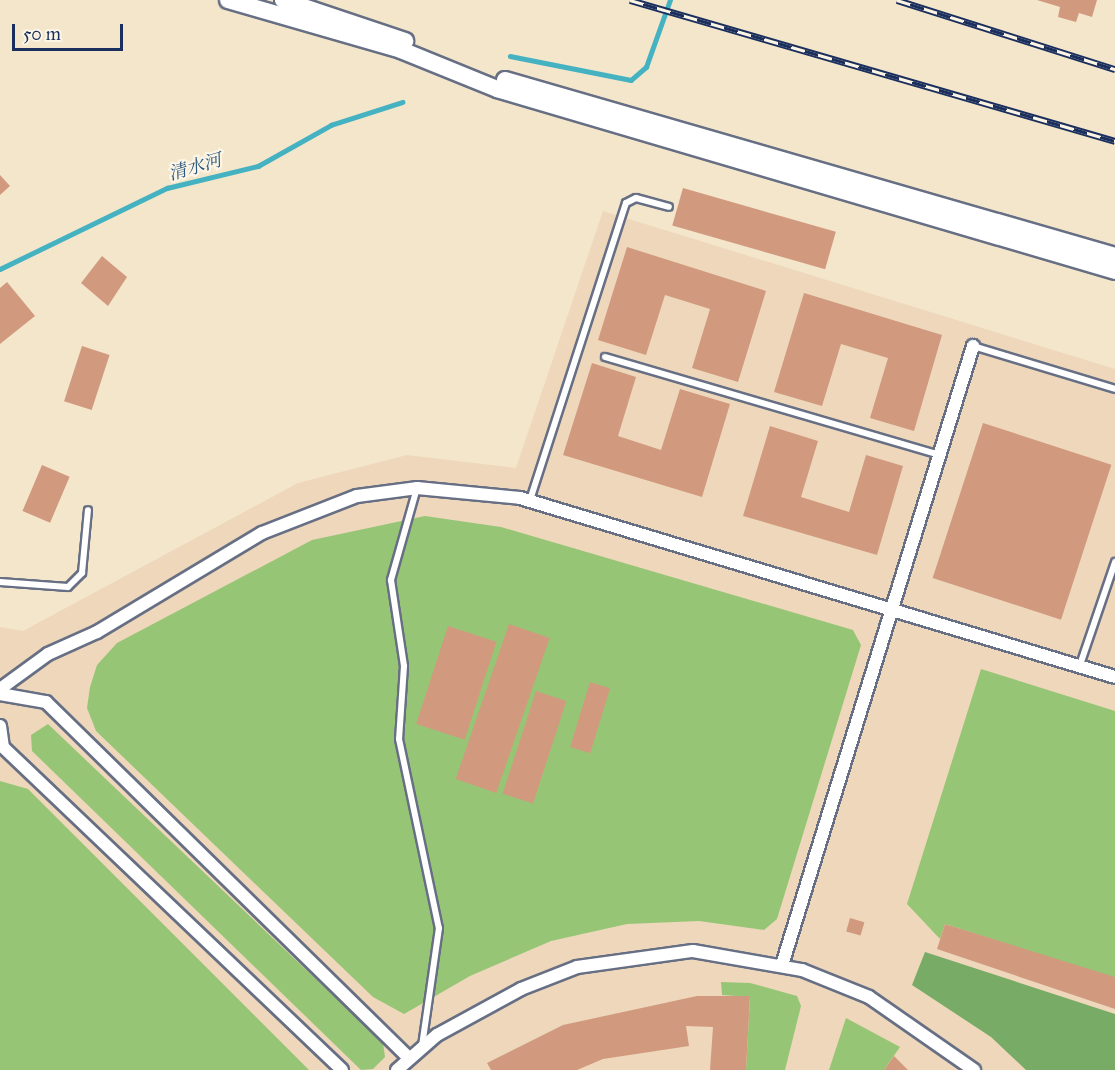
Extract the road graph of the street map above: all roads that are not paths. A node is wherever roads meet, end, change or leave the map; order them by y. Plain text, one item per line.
1 (228, 0) edge
2 (283, 0) edge
3 (669, 207) dead end
4 (1115, 256) edge
5 (1115, 271) edge
6 (973, 346) joint
7 (605, 357) dead end
8 (1115, 389) edge
9 (940, 456) junction
10 (417, 488) junction
11 (530, 501) junction
12 (88, 510) dead end
13 (1115, 562) edge
14 (0, 582) edge
15 (893, 607) junction
16 (1080, 665) junction
17 (1115, 677) edge
18 (0, 692) edge
19 (0, 726) edge
20 (782, 965) junction
21 (422, 1047) junction
22 (409, 1058) junction
23 (342, 1070) edge
24 (397, 1070) edge
25 (974, 1070) edge

1 - 5 street
2 - 4 street
3 - 11 lane
6 - 8 lane
6 - 9 street
7 - 9 lane
9 - 15 street
10 - 11 street
10 - 18 street
10 - 21 lane
11 - 15 street
12 - 14 lane
13 - 16 lane
15 - 16 street
15 - 20 street
16 - 17 street
18 - 22 street
19 - 23 street
20 - 21 street
20 - 25 street
21 - 22 street
22 - 24 street

